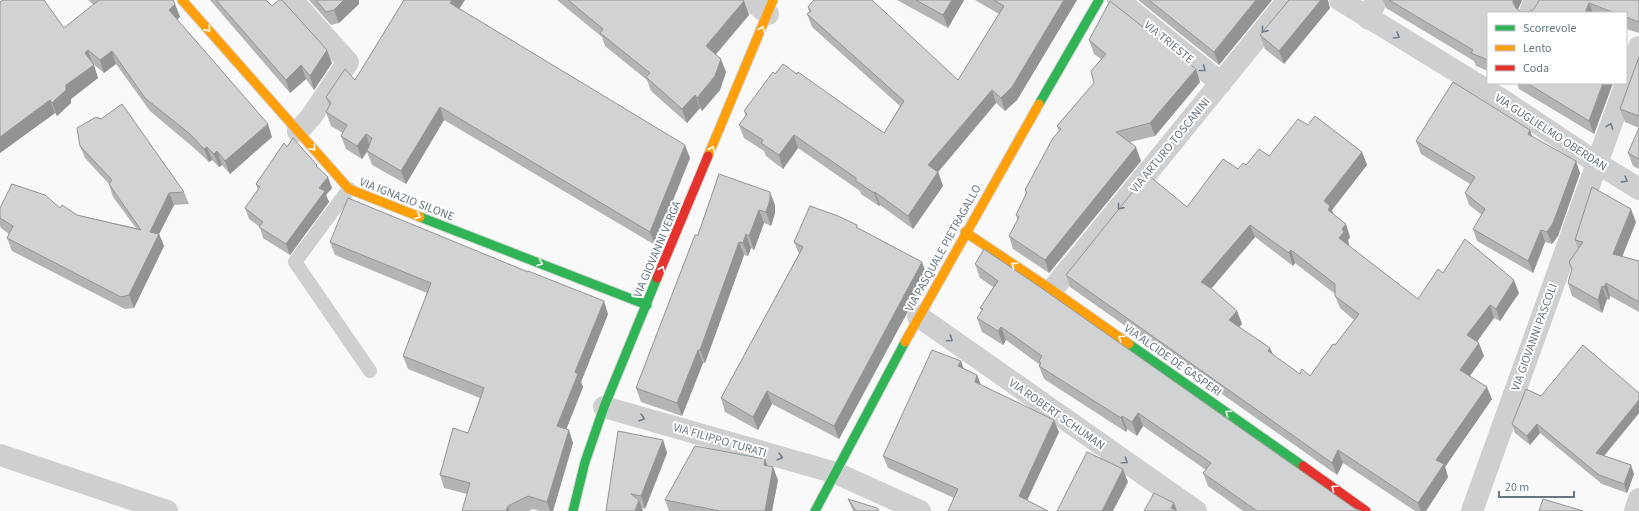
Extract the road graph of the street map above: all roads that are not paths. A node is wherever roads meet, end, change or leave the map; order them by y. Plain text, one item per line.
1 (182, 0) edge
2 (292, 0) edge
3 (751, 0) edge
4 (1099, 0) edge
5 (1118, 0) edge
6 (1288, 0) edge
7 (1340, 0) edge
8 (1535, 0) edge
9 (771, 7) edge
10 (1373, 10) edge
11 (1530, 12) edge
12 (1639, 47) edge
13 (1627, 80) edge
14 (1487, 81) edge
15 (1221, 83) junction
16 (1491, 84) edge
17 (1626, 84) edge
18 (1501, 90) edge
19 (298, 131) junction
20 (1597, 163) junction
21 (349, 189) junction
22 (1639, 189) edge
23 (965, 232) junction
24 (1052, 290) junction
25 (647, 305) junction
26 (918, 316) junction
27 (370, 371) dead end
28 (604, 407) junction
29 (0, 455) edge
30 (836, 473) junction
31 (1639, 498) edge
32 (167, 511) edge
33 (573, 511) edge
34 (815, 511) edge
35 (920, 511) edge
36 (1196, 511) edge
37 (1366, 511) edge
38 (1472, 511) edge
39 (1635, 511) edge

1 -> 19 street, VIA IGNAZIO SILONE
2 - 19 street
3 - 9 street
4 - 23 street, VIA PASQUALE PIETRAGALLO
5 -> 15 street, VIA TRIESTE
6 -> 15 street, VIA ARTURO TOSCANINI
7 - 10 street, VIA GUGLIELMO OBERDAN
8 - 11 street
25 -> 9 street, VIA GIOVANNI VERGA
10 -> 14 street, VIA GUGLIELMO OBERDAN
12 - 13 street, VIA GIOVANNI PASCOLI
15 -> 24 street, VIA ARTURO TOSCANINI
16 -> 18 street, VIA GUGLIELMO OBERDAN
20 -> 17 street, VIA GIOVANNI PASCOLI
18 - 20 street, VIA GUGLIELMO OBERDAN
19 -> 21 street, VIA IGNAZIO SILONE
20 -> 22 street, VIA GUGLIELMO OBERDAN
20 - 38 street, VIA GIOVANNI PASCOLI
21 -> 25 street, VIA IGNAZIO SILONE
21 - 27 lane
24 -> 23 street, VIA ALCIDE DE GASPERI
23 - 26 street, VIA PASQUALE PIETRAGALLO
37 -> 24 street, VIA ALCIDE DE GASPERI
25 - 28 street, VIA GIOVANNI VERGA
26 - 30 street, VIA PASQUALE PIETRAGALLO
26 -> 36 street, VIA ROBERT SCHUMAN
28 -> 30 street, VIA FILIPPO TURATI
28 - 33 street, VIA GIOVANNI VERGA
29 - 32 street
30 - 34 street, VIA PASQUALE PIETRAGALLO
30 - 35 street, VIA FILIPPO TURATI
31 - 39 street

